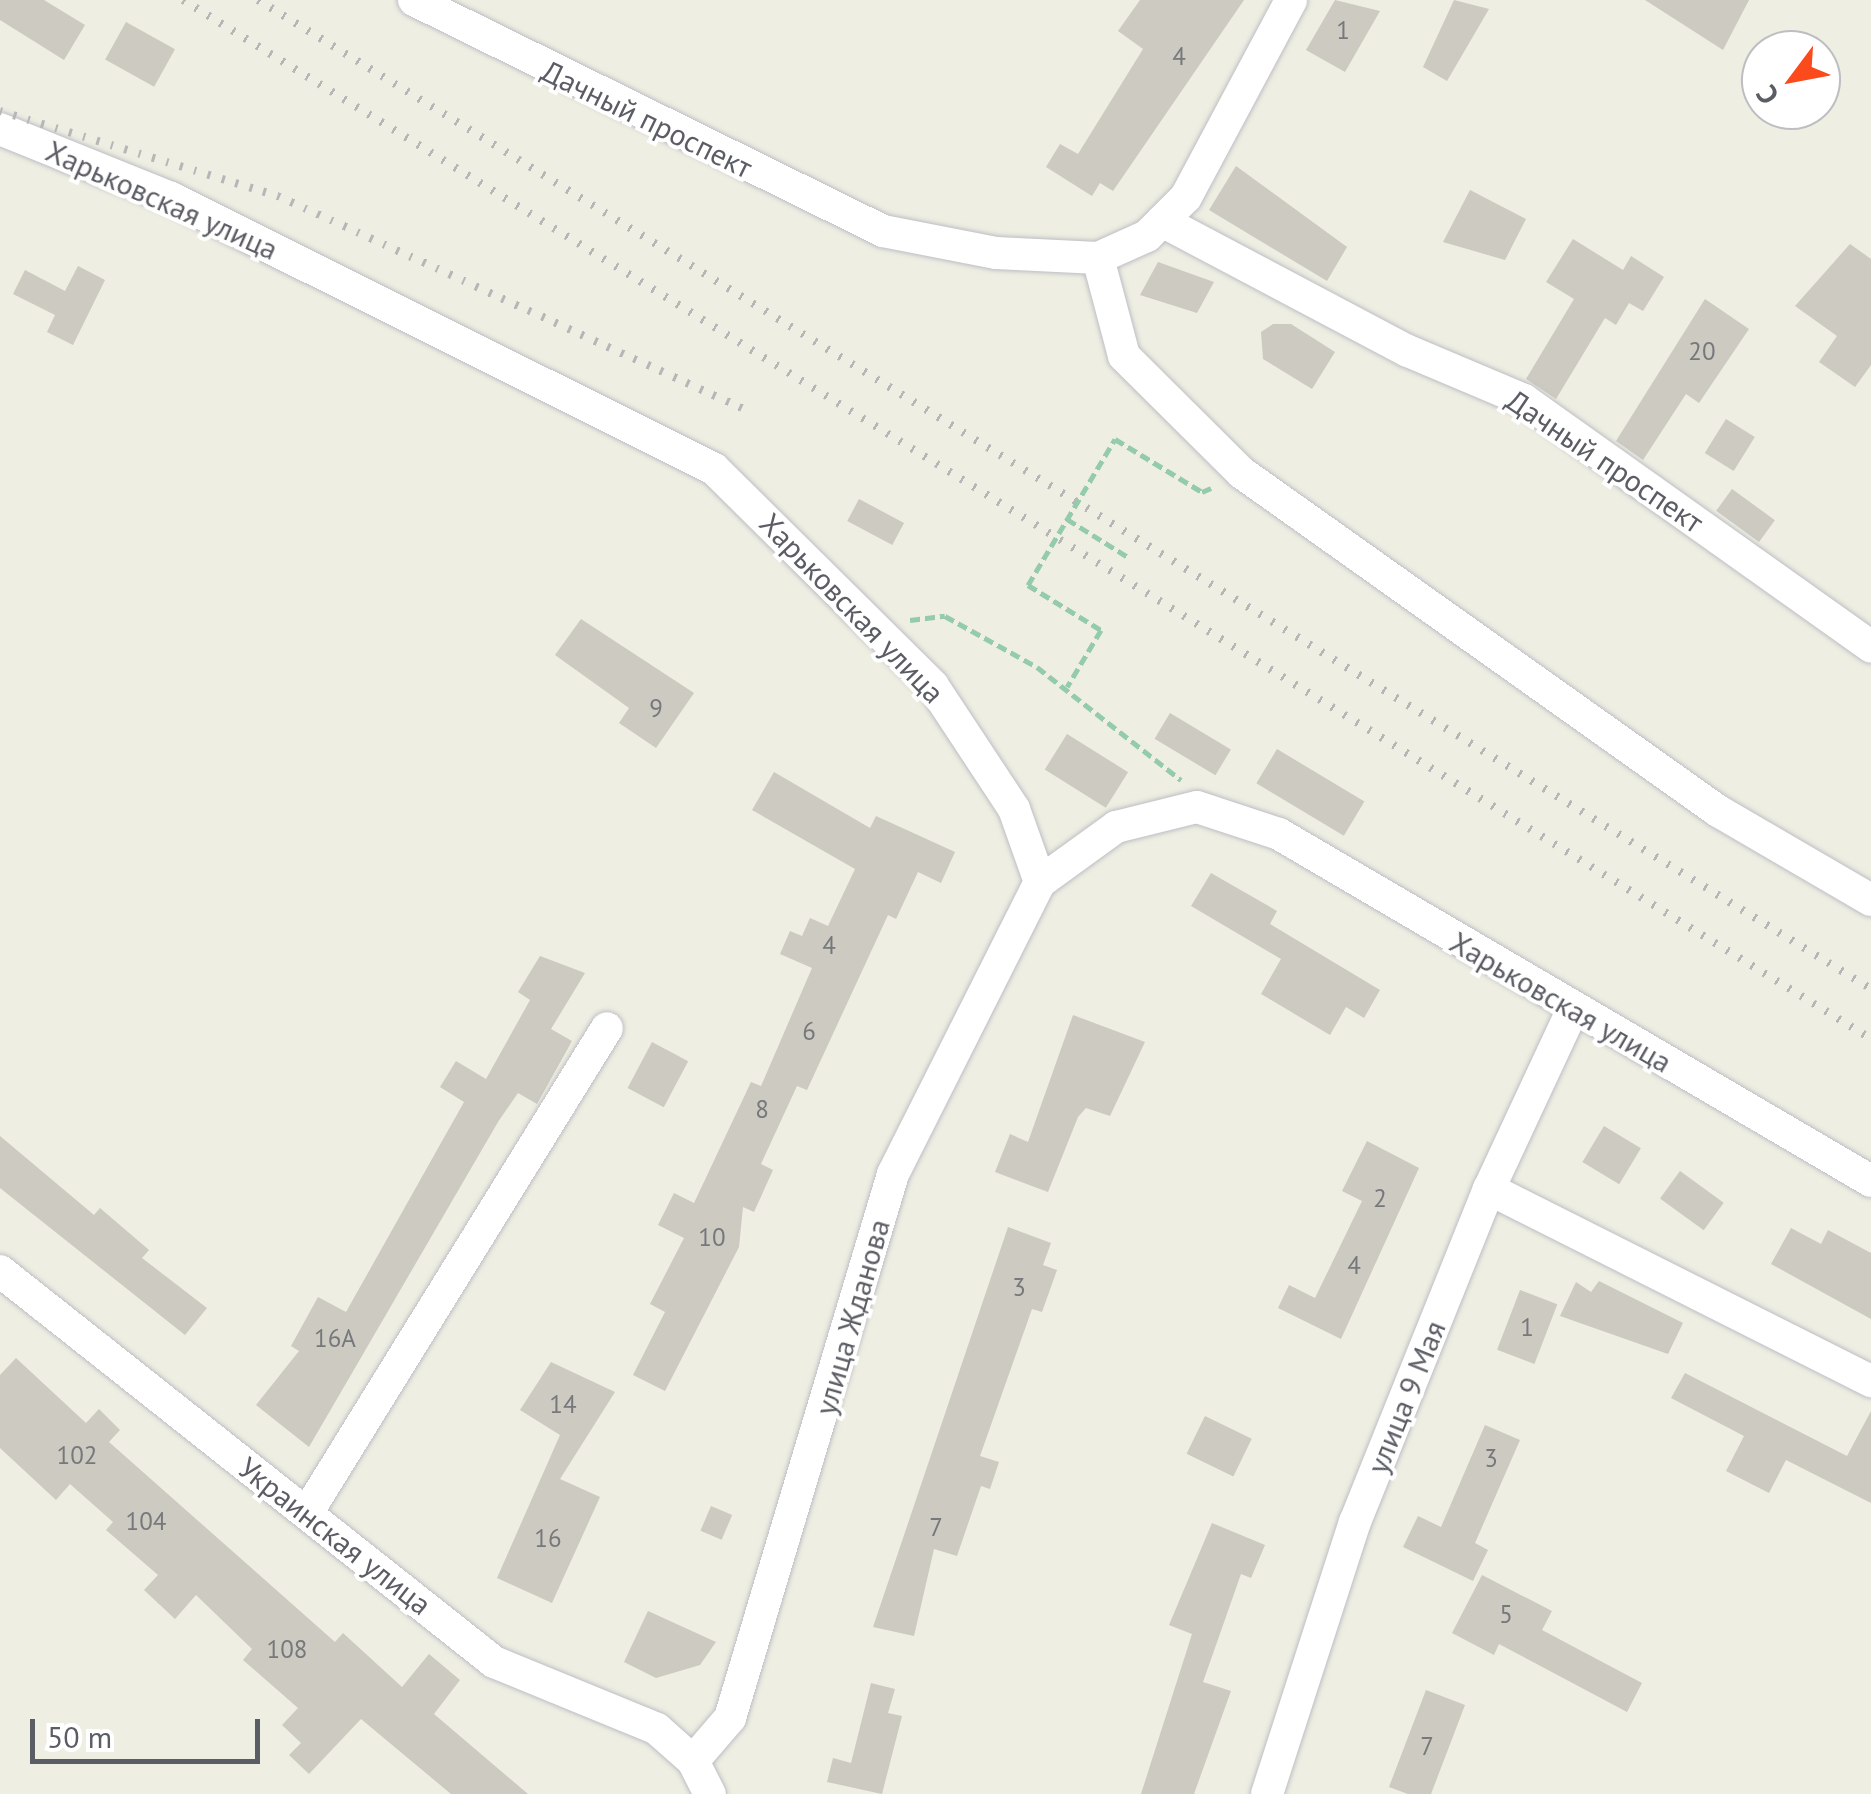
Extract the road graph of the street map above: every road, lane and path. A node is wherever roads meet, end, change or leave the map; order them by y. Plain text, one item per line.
1 (414, 0) edge
2 (1291, 0) edge
3 (0, 128) edge
4 (1162, 221) junction
5 (1098, 258) junction
6 (1202, 492) dead end
7 (1066, 519) junction
8 (1128, 557) dead end
9 (874, 624) junction
10 (1871, 647) edge
11 (1067, 688) junction
12 (1227, 816) junction
13 (1040, 882) junction
14 (1871, 900) edge
15 (1572, 1011) junction
16 (607, 1028) dead end
17 (1871, 1182) edge
18 (1489, 1189) junction
19 (0, 1271) edge
20 (1871, 1381) edge
21 (308, 1513) junction
22 (693, 1761) junction
23 (710, 1794) edge
24 (1267, 1794) edge

1 - 5 street, Дачный проспект
2 - 4 street
3 - 9 street, Харьковская улица
4 - 5 street
4 - 10 street, Дачный проспект
5 - 14 street
6 - 7 path, bridge
7 - 8 path
7 - 11 path, bridge
9 - 11 path
9 - 13 street, Харьковская улица
11 - 12 path
12 - 13 street, Харьковская улица
12 - 15 street, Харьковская улица
13 - 22 street, улица Жданова
15 - 17 street, Харьковская улица
15 - 18 street, улица 9 Мая
16 - 21 street
18 - 20 street
18 - 24 street, улица 9 Мая
19 - 21 street, Украинская улица
21 - 22 street, Украинская улица
22 - 23 street

